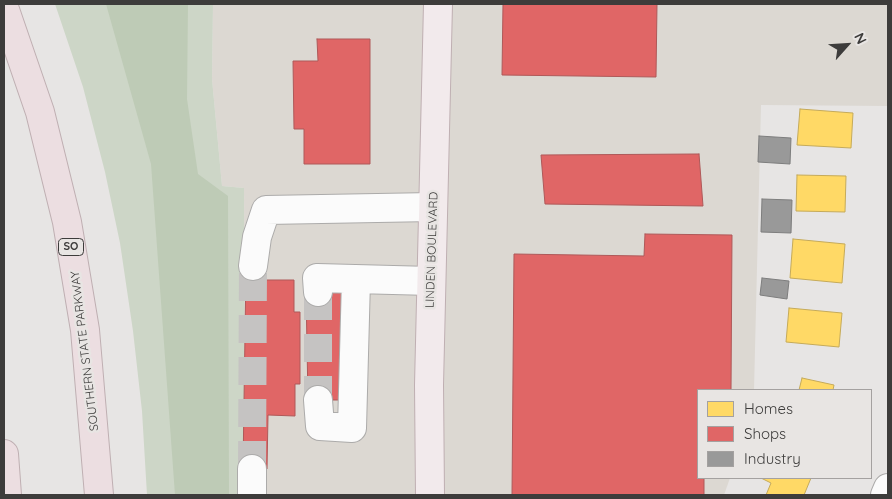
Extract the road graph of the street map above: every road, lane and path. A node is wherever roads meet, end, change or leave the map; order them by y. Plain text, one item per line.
1 (438, 4) edge
2 (4, 7) edge
3 (434, 207) junction
4 (253, 266) tunnel mouth
5 (356, 280) junction
6 (431, 282) junction
7 (318, 292) tunnel mouth
8 (318, 400) tunnel mouth
9 (4, 454) edge
10 (888, 488) edge
11 (7, 495) edge
12 (99, 495) edge
13 (430, 495) edge
14 (886, 495) edge

1 - 3 main road, LINDEN BOULEVARD
2 - 12 highway, SOUTHERN STATE PARKWAY / SO
3 - 4 street
3 - 6 main road, LINDEN BOULEVARD
5 - 6 street
5 - 7 street
5 - 8 street
6 - 13 main road, LINDEN BOULEVARD
9 - 11 highway
10 - 14 street

